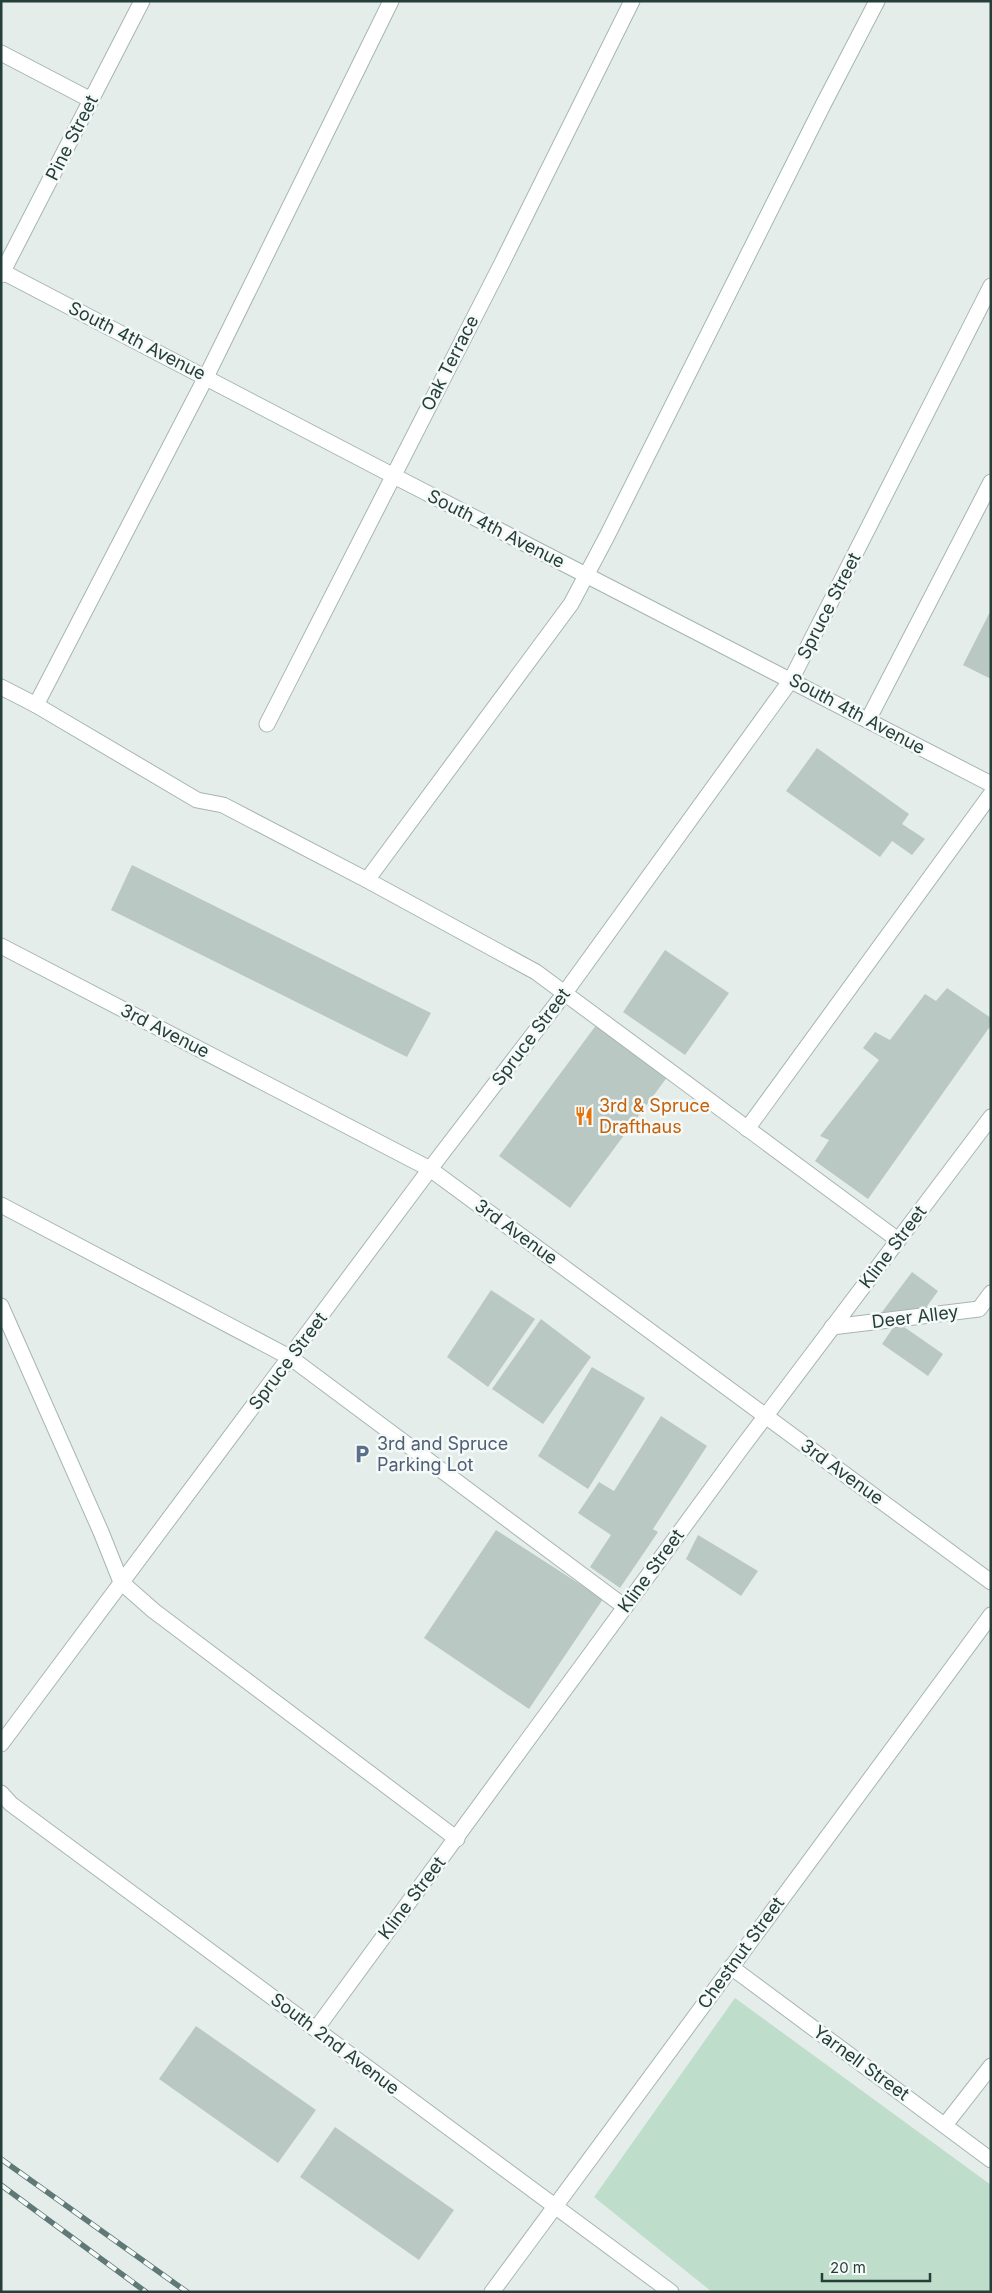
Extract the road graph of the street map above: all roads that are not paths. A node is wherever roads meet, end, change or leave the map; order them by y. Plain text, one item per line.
1 (142, 1) edge
2 (391, 1) edge
3 (632, 1) edge
4 (877, 1) edge
5 (1, 53) edge
6 (92, 100) junction
7 (2, 273) edge
8 (991, 286) edge
9 (206, 377) junction
10 (392, 476) junction
11 (991, 482) edge
12 (587, 575) junction
13 (791, 680) junction
14 (1, 687) edge
15 (36, 705) junction
16 (868, 720) junction
17 (267, 724) dead end
18 (991, 784) edge
19 (991, 794) edge
20 (367, 880) junction
21 (1, 946) edge
22 (564, 994) junction
23 (991, 1117) edge
24 (747, 1129) junction
25 (430, 1168) junction
26 (1, 1205) edge
27 (898, 1240) junction
28 (991, 1293) edge
29 (1, 1306) edge
30 (832, 1327) junction
31 (291, 1358) junction
32 (766, 1417) junction
33 (121, 1582) junction
34 (991, 1582) edge
35 (625, 1606) junction
36 (991, 1615) edge
37 (1, 1744) edge
38 (1, 1793) edge
39 (457, 1838) junction
40 (731, 1967) junction
41 (316, 2029) junction
42 (991, 2066) edge
43 (945, 2125) junction
44 (991, 2160) edge
45 (555, 2208) junction
46 (492, 2292) edge
47 (671, 2292) edge

1 - 6 street, Pine Street
2 - 9 street
3 - 10 street, Oak Terrace
4 - 12 street
5 - 6 street
6 - 7 street, Pine Street
7 - 9 street, South 4th Avenue
8 - 13 street, Spruce Street
9 - 10 street, South 4th Avenue
9 - 15 street
10 - 12 street, South 4th Avenue
10 - 17 street, Oak Terrace
11 - 16 street
12 - 13 street, South 4th Avenue
12 - 20 street
13 - 16 street, South 4th Avenue
13 - 22 street, Spruce Street
14 - 15 street
15 - 20 street
16 - 18 street, South 4th Avenue
19 - 24 street
20 - 22 street
21 - 25 street, 3rd Avenue
22 - 24 street
22 - 25 street, Spruce Street
23 - 27 street, Kline Street
24 - 27 street
25 - 31 street, Spruce Street
25 - 32 street, 3rd Avenue
26 - 31 street
27 - 30 street, Kline Street
28 - 30 street, Deer Alley
29 - 33 street
30 - 32 street, Kline Street
31 - 33 street, Spruce Street
31 - 35 street
32 - 34 street, 3rd Avenue
32 - 35 street, Kline Street
33 - 37 street, Spruce Street
33 - 39 street
35 - 39 street, Kline Street
36 - 40 street, Chestnut Street
38 - 41 street, South 2nd Avenue
39 - 41 street, Kline Street
40 - 43 street, Yarnell Street
40 - 45 street, Chestnut Street
41 - 45 street, South 2nd Avenue
42 - 43 street
43 - 44 street, Yarnell Street
45 - 46 street, Chestnut Street
45 - 47 street, South 2nd Avenue

